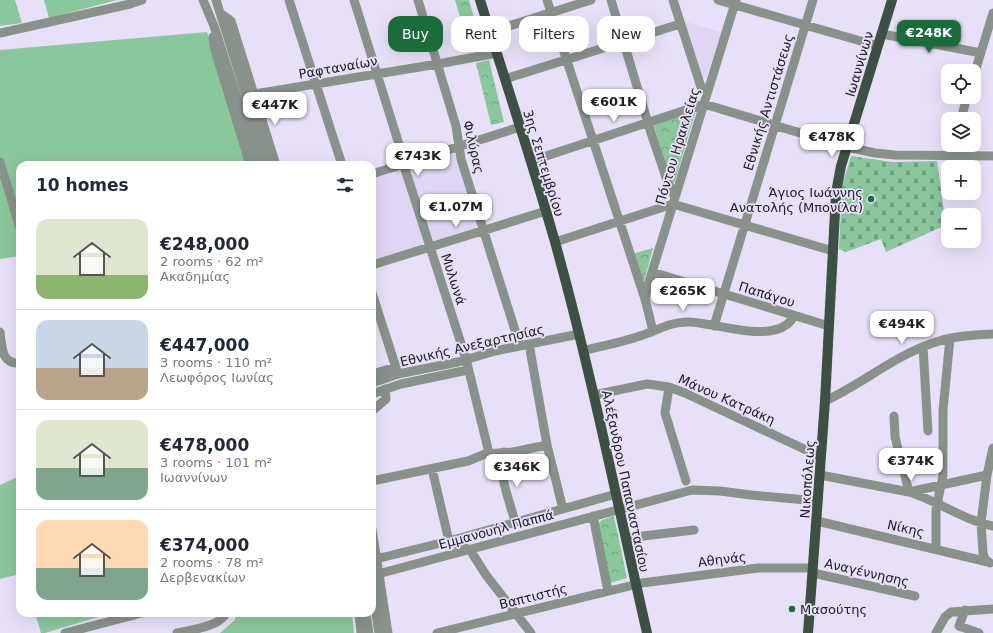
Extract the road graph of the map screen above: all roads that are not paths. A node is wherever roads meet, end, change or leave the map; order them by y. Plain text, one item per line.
1 (142, 0) edge
2 (203, 0) edge
3 (216, 0) edge
4 (289, 0) edge
5 (355, 0) edge
6 (418, 0) edge
7 (480, 0) edge
8 (547, 0) edge
9 (591, 0) edge
10 (611, 0) edge
11 (673, 0) edge
12 (718, 0) edge
13 (813, 0) edge
14 (892, 0) edge
15 (735, 2) edge
16 (220, 13) junction
17 (551, 13) junction
18 (993, 13) edge
19 (485, 16) edge
20 (616, 16) edge
21 (680, 24) junction
22 (511, 25) edge
23 (805, 25) junction
24 (214, 26) junction
25 (655, 32) edge
26 (0, 33) edge
27 (882, 34) junction
28 (989, 41) edge
29 (878, 46) junction
30 (597, 50) edge
31 (627, 52) edge
32 (497, 53) joint
33 (981, 53) junction
34 (566, 60) junction
35 (438, 64) junction
36 (978, 64) edge
37 (377, 73) junction
38 (505, 79) junction
39 (315, 84) junction
40 (254, 94) junction
41 (707, 94) junction
42 (704, 104) junction
43 (648, 122) junction
44 (775, 125) junction
45 (520, 127) junction
46 (593, 140) junction
47 (460, 146) junction
48 (847, 147) junction
49 (951, 152) edge
50 (950, 155) junction
51 (993, 156) edge
52 (249, 161) edge
53 (257, 161) edge
54 (267, 161) edge
55 (275, 161) edge
56 (341, 161) edge
57 (531, 161) junction
58 (0, 162) edge
59 (404, 164) junction
60 (376, 173) edge
61 (674, 200) junction
62 (546, 212) junction
63 (16, 215) edge
64 (619, 221) junction
65 (744, 225) junction
66 (484, 231) junction
67 (555, 242) junction
68 (430, 248) junction
69 (833, 251) junction
70 (376, 261) edge
71 (652, 272) junction
72 (723, 294) junction
73 (645, 299) junction
74 (376, 305) edge
75 (794, 316) junction
76 (714, 326) junction
77 (829, 326) junction
78 (652, 331) junction
79 (0, 332) edge
80 (579, 334) junction
81 (993, 334) edge
82 (950, 338) junction
83 (524, 345) junction
84 (923, 347) junction
85 (583, 351) junction
86 (466, 359) junction
87 (16, 362) edge
88 (397, 370) junction
89 (468, 370) junction
90 (376, 373) edge
91 (376, 381) edge
92 (669, 387) junction
93 (385, 389) junction
94 (376, 392) edge
95 (594, 395) junction
96 (825, 401) junction
97 (376, 408) edge
98 (894, 416) dead end
99 (928, 431) dead end
100 (547, 445) junction
101 (993, 448) edge
102 (504, 452) junction
103 (488, 453) junction
104 (821, 457) junction
105 (432, 469) junction
106 (820, 475) junction
107 (986, 475) junction
108 (376, 480) edge
109 (686, 481) dead end
110 (942, 485) junction
111 (909, 492) junction
112 (616, 494) junction
113 (818, 502) junction
114 (937, 504) junction
115 (563, 509) junction
116 (620, 509) junction
117 (594, 516) junction
118 (817, 520) junction
119 (515, 522) junction
120 (982, 523) junction
121 (993, 526) edge
122 (694, 530) dead end
123 (626, 538) junction
124 (449, 541) junction
125 (936, 548) junction
126 (470, 550) junction
127 (376, 559) joint
128 (991, 563) edge
129 (813, 571) junction
130 (378, 574) junction
131 (636, 584) junction
132 (608, 591) junction
133 (915, 596) dead end
134 (993, 608) edge
135 (965, 610) junction
136 (376, 613) edge
137 (516, 614) junction
138 (124, 617) edge
139 (223, 617) edge
140 (359, 617) edge
141 (367, 617) edge
142 (65, 633) edge
143 (177, 633) edge
144 (361, 633) edge
145 (369, 633) edge
146 (379, 633) edge
147 (388, 633) edge
148 (437, 633) edge
149 (531, 633) edge
150 (647, 633) edge
151 (808, 633) edge
152 (936, 633) edge
153 (980, 633) edge

1 - 26 street
2 - 24 street
3 - 16 street
4 - 39 street
5 - 37 street, Μυλωνά
6 - 35 street, Φιλύρας
7 - 19 main road, 3ης Σεπτεμβρίου
8 - 17 street
9 - 17 street
10 - 20 street
11 - 21 street
12 - 15 street
13 - 23 street, Εθνικής Αντιστάσεως
14 - 27 main road, Ιωαννίνων
15 - 23 street
15 - 41 street, Πόντου Ηρακλείας
16 - 40 street
16 - 54 street
17 - 22 street
17 - 34 street
18 - 28 street
21 - 25 street
21 - 41 street
23 - 29 street
23 - 44 street, Εθνικής Αντιστάσεως
24 - 52 street
24 - 53 street
27 - 29 main road, Ιωαννίνων
27 - 33 street
28 - 33 street
29 - 48 main road, Ιωαννίνων
30 - 34 street
31 - 43 street
32 - 35 street, Ραφταναίων
32 - 38 main road, 3ης Σεπτεμβρίου
33 - 36 street
34 - 38 street
34 - 46 street
35 - 37 street, Ραφταναίων
35 - 47 street, Φιλύρας
37 - 39 street, Ραφταναίων
37 - 59 street, Μυλωνά
38 - 45 main road, 3ης Σεπτεμβρίου
39 - 40 street, Ραφταναίων
39 - 56 street
40 - 55 street
41 - 42 street, Πόντου Ηρακλείας
42 - 43 street
42 - 44 street
42 - 61 street, Πόντου Ηρακλείας
43 - 46 street
43 - 61 street
44 - 48 street
44 - 65 street, Εθνικής Αντιστάσεως
45 - 47 street
45 - 57 main road, 3ης Σεπτεμβρίου
46 - 57 street
46 - 64 street
47 - 59 street
47 - 66 street, Φιλύρας
48 - 50 street
48 - 69 main road, Ιωαννίνων
49 - 50 street
50 - 51 street
57 - 62 main road, 3ης Σεπτεμβρίου
58 - 63 street
59 - 60 street
59 - 68 street, Μυλωνά
61 - 64 street
61 - 65 street
61 - 71 street, Πόντου Ηρακλείας
62 - 66 street
62 - 67 main road, 3ης Σεπτεμβρίου
64 - 67 street
64 - 73 street
65 - 69 street
65 - 72 street, Εθνικής Αντιστάσεως
66 - 68 street
66 - 83 street, Φιλύρας
67 - 80 main road, 3ης Σεπτεμβρίου
68 - 70 street
68 - 86 street, Μυλωνά
69 - 77 main road, Ιωαννίνων
71 - 72 street, Παπάγου
71 - 73 street, Πόντου Ηρακλείας
72 - 75 street, Παπάγου
72 - 76 street, Εθνικής Αντιστάσεως
73 - 78 street
74 - 88 street
75 - 76 street
75 - 77 street, Παπάγου
76 - 78 street
77 - 96 main road, Νικοπόλεως
78 - 85 street
79 - 87 street
80 - 83 street, Εθνικής Ανεξαρτησίας
80 - 85 main road, Αλέξανδρου Παπαναστασίου
81 - 82 street
82 - 84 street
82 - 110 street
83 - 86 street, Εθνικής Ανεξαρτησίας
83 - 100 street, Φιλύρας
84 - 96 street
84 - 99 street
85 - 95 main road, Αλέξανδρου Παπαναστασίου
86 - 88 street, Εθνικής Ανεξαρτησίας
86 - 89 street, Μυλωνά
88 - 90 street
88 - 91 street, Εθνικής Ανεξαρτησίας
89 - 93 street, Εθνικής Ανεξαρτησίας
89 - 103 street, Μυλωνά
92 - 95 street, Μάνου Κατράκη
92 - 104 street, Μάνου Κατράκη
92 - 109 street
93 - 94 street, Εθνικής Ανεξαρτησίας
93 - 97 street
95 - 112 main road, Αλέξανδρου Παπαναστασίου
96 - 104 main road, Νικοπόλεως
98 - 111 street
100 - 102 street
100 - 115 street, Φιλύρας
101 - 107 street
102 - 103 street
102 - 119 street
103 - 105 street
104 - 106 main road, Νικοπόλεως
105 - 108 street
105 - 124 street
106 - 111 street
106 - 113 main road, Νικοπόλεως
107 - 110 street
107 - 120 street
110 - 111 street
110 - 114 street
111 - 114 street
112 - 115 street, Εμμανουήλ Παππά
112 - 116 main road, Αλέξανδρου Παπαναστασίου
113 - 116 street, Εμμανουήλ Παππά
113 - 118 main road, Νικοπόλεως
114 - 120 street
114 - 125 street
115 - 119 street, Εμμανουήλ Παππά
116 - 117 street, Εμμανουήλ Παππά
116 - 123 main road, Αλέξανδρου Παπαναστασίου
117 - 126 street, Εμμανουήλ Παππά
117 - 132 street
118 - 125 street, Νίκης
118 - 129 main road, Νικοπόλεως
119 - 124 street, Εμμανουήλ Παππά
120 - 121 street
120 - 128 street
122 - 123 street
123 - 131 main road, Αλέξανδρου Παπαναστασίου
124 - 126 street
124 - 127 street, Εμμανουήλ Παππά
125 - 128 street, Νίκης
126 - 130 street, Εμμανουήλ Παππά
126 - 137 street
127 - 130 street
129 - 131 street, Αθηνάς
129 - 133 street, Αναγέννησης
129 - 151 main road, Νικοπόλεως
130 - 147 street
131 - 132 street, Βαπτιστής
131 - 150 main road, Αλέξανδρου Παπαναστασίου
132 - 137 street, Βαπτιστής
134 - 135 street
135 - 152 street
135 - 153 street
136 - 146 street
137 - 148 street, Βαπτιστής
137 - 149 street
138 - 142 street
139 - 143 street
140 - 144 street
141 - 145 street

